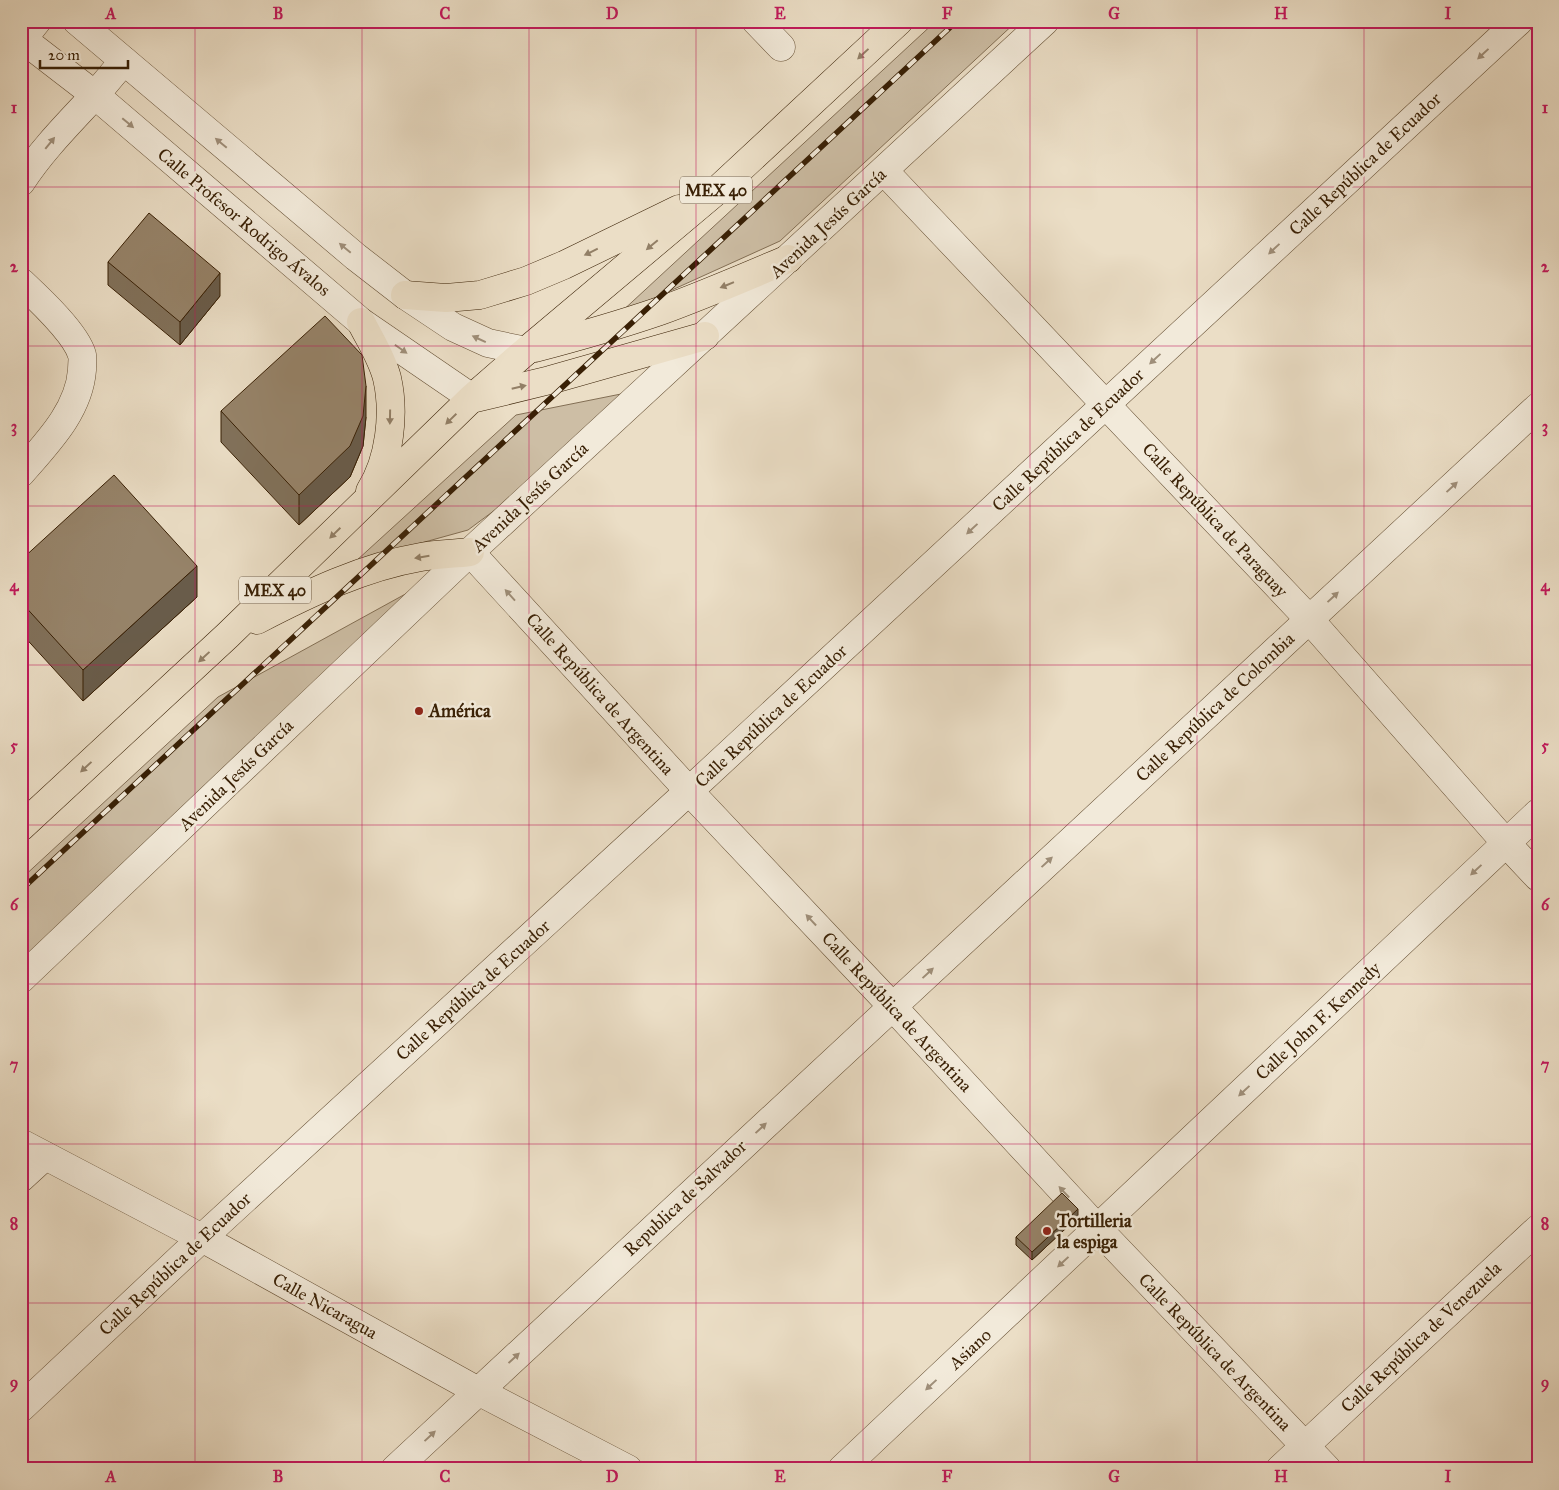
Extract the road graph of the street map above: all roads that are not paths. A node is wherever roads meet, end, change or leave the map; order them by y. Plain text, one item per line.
1 (77, 21) edge
2 (756, 21) edge
3 (899, 21) edge
4 (1045, 21) edge
5 (1518, 21) edge
6 (1528, 21) edge
7 (1538, 32) edge
8 (25, 35) edge
9 (781, 47) dead end
10 (124, 61) junction
11 (94, 95) junction
12 (884, 171) junction
13 (21, 182) edge
14 (714, 193) junction
15 (788, 259) junction
16 (21, 282) edge
17 (405, 295) junction
18 (362, 322) junction
19 (705, 336) junction
20 (526, 351) junction
21 (472, 398) junction
22 (1106, 405) junction
23 (1538, 407) edge
24 (21, 473) edge
25 (357, 512) junction
26 (470, 552) junction
27 (1309, 619) junction
28 (228, 635) junction
29 (690, 791) junction
30 (1538, 814) edge
31 (21, 828) edge
32 (1506, 843) junction
33 (1538, 877) edge
34 (21, 978) edge
35 (892, 1006) junction
36 (21, 1143) edge
37 (45, 1156) junction
38 (21, 1178) edge
39 (1098, 1229) junction
40 (1538, 1229) edge
41 (202, 1238) junction
42 (478, 1391) junction
43 (21, 1408) edge
44 (1305, 1446) junction
45 (395, 1469) edge
46 (628, 1469) edge
47 (842, 1469) edge
48 (1280, 1469) edge
49 (1327, 1469) edge

1 - 10 street
2 - 9 street
3 -> 14 main road, MEX 40
4 - 12 street, Avenida Jesús García
5 -> 22 street, Calle República de Ecuador
6 - 7 street
8 - 11 street, Calle Profesor Rodrigo Ávalos
10 - 11 street
17 -> 10 street
13 -> 11 street
11 -> 18 street, Calle Profesor Rodrigo Ávalos
12 - 15 street, Avenida Jesús García
12 - 22 street, Calle República de Paraguay
14 -> 17 main road
14 -> 20 main road, MEX 40
15 - 19 street, Avenida Jesús García
15 -> 20 main road
16 - 24 street
20 -> 17 street
18 -> 21 street, Calle Profesor Rodrigo Ávalos
18 -> 25 main road
21 -> 19 main road
19 - 26 street, Avenida Jesús García
20 - 21 main road, MEX 40
21 -> 25 main road, MEX 40
22 - 27 street, Calle República de Paraguay
22 -> 29 street, Calle República de Ecuador
27 -> 23 street, Calle República de Colombia
25 -> 28 main road, MEX 40
26 -> 28 main road
29 -> 26 street, Calle República de Argentina
26 - 34 street, Avenida Jesús García
27 - 32 street, Calle República de Paraguay
35 -> 27 street, Calle República de Colombia
28 -> 31 main road, MEX 40
35 -> 29 street, Calle República de Argentina
29 - 41 street, Calle República de Ecuador
30 - 32 street, Calle John F. Kennedy
32 - 33 street, Calle República de Paraguay
32 -> 39 street, Calle John F. Kennedy
39 -> 35 street, Calle República de Argentina
42 -> 35 street, Republica de Salvador
36 - 37 street, Calle Nicaragua
37 - 38 street
37 - 41 street, Calle Nicaragua
39 - 44 street, Calle República de Argentina
39 -> 47 street, Asiano
40 - 44 street, Calle República de Venezuela
41 - 42 street, Calle Nicaragua
41 - 43 street, Calle República de Ecuador
45 -> 42 street, Republica de Salvador
42 - 46 street, Calle Nicaragua
44 - 48 street, Calle República de Venezuela
44 - 49 street, Calle República de Argentina

